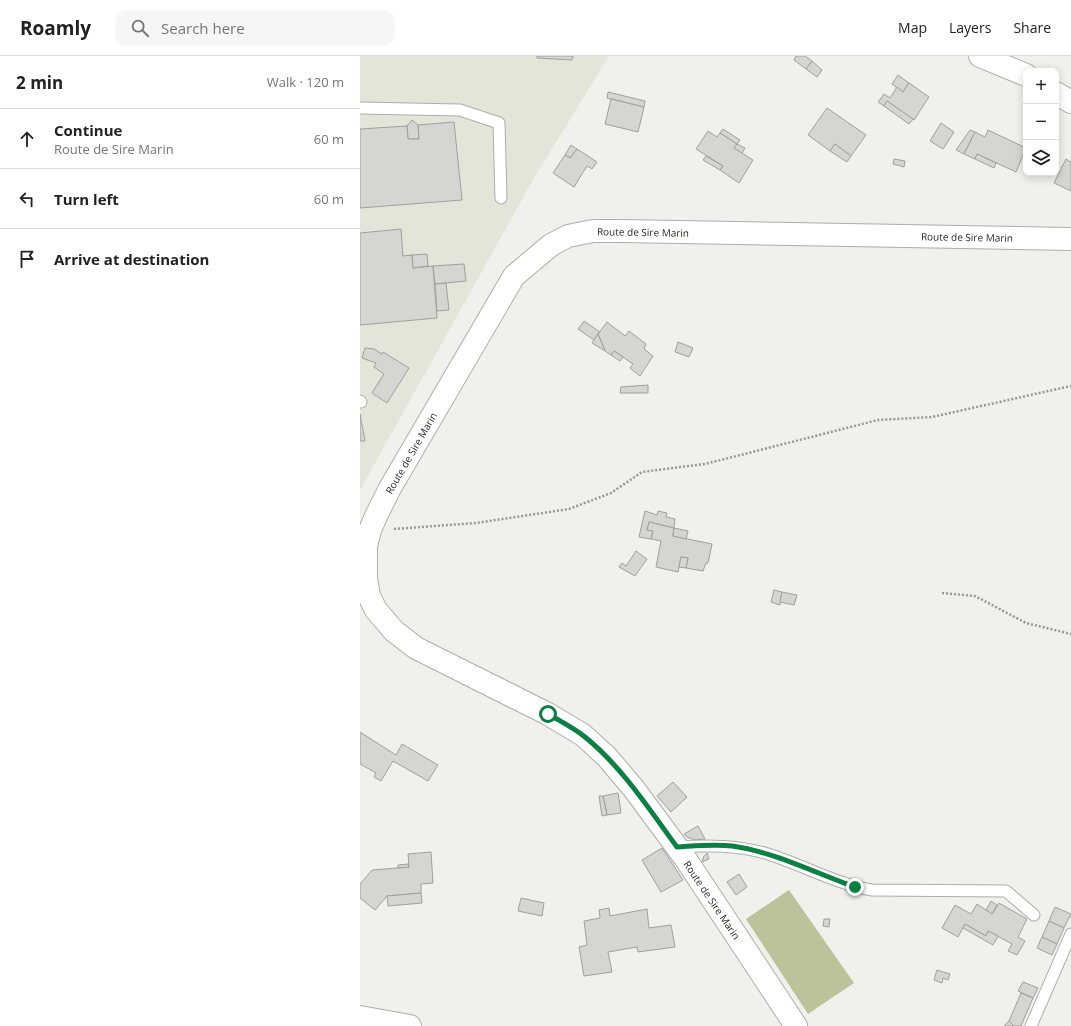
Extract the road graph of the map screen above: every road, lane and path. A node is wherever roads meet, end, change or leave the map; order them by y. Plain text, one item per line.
1 (980, 56) edge
2 (1023, 74) edge
3 (1059, 87) edge
4 (1071, 92) edge
5 (1059, 95) edge
6 (1071, 102) edge
7 (360, 108) edge
8 (501, 198) dead end
9 (1071, 239) edge
10 (1071, 386) edge
11 (370, 530) junction
12 (942, 593) dead end
13 (1071, 634) edge
14 (677, 847) junction
15 (1034, 915) dead end
16 (1071, 934) edge
17 (360, 1017) edge
18 (410, 1026) edge
19 (796, 1026) edge
20 (1031, 1026) edge

1 - 2 street
3 - 4 street
5 - 6 street
7 - 8 lane
9 - 11 street, Route de Sire Marin
10 - 11 path
11 - 14 street, Route de Sire Marin
12 - 13 path
14 - 15 lane
14 - 19 street, Route de Sire Marin
16 - 20 lane
17 - 18 street

